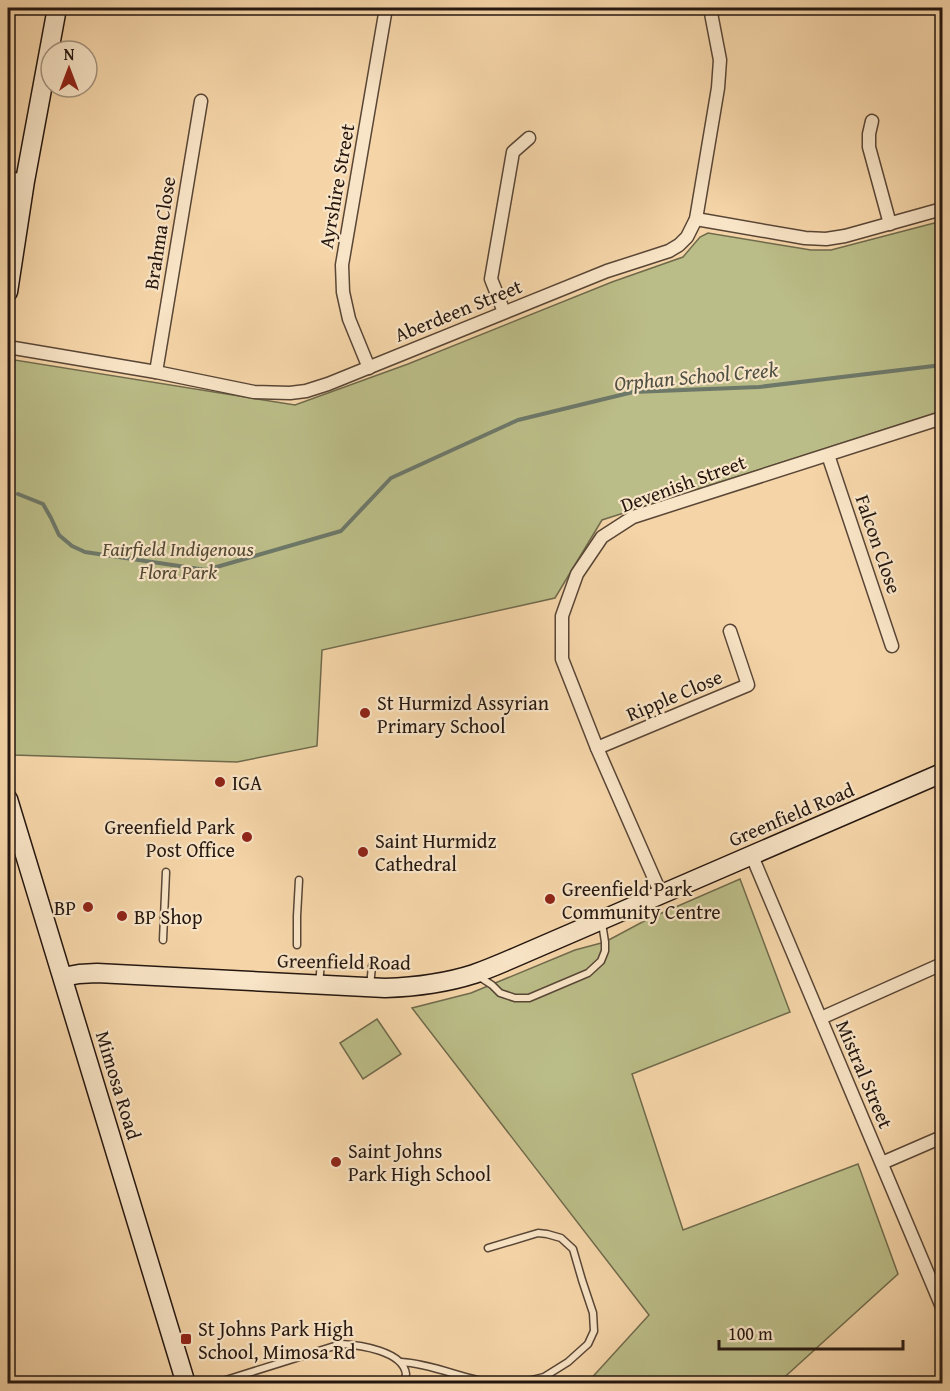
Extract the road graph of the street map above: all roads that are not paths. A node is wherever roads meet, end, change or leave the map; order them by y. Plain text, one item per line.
1 (57, 8) edge
2 (386, 8) edge
3 (710, 8) edge
4 (201, 101) dead end
5 (872, 121) dead end
6 (529, 138) dead end
7 (16, 179) edge
8 (942, 209) edge
9 (696, 219) junction
10 (890, 224) junction
11 (8, 292) edge
12 (504, 312) junction
13 (8, 346) edge
14 (369, 368) junction
15 (156, 372) junction
16 (942, 418) edge
17 (828, 455) junction
18 (730, 631) dead end
19 (892, 646) dead end
20 (597, 748) junction
21 (942, 773) edge
22 (8, 799) edge
23 (13, 839) edge
24 (752, 856) junction
25 (166, 873) dead end
26 (299, 880) dead end
27 (661, 894) junction
28 (601, 920) junction
29 (163, 940) dead end
30 (297, 945) dead end
31 (321, 963) dead end
32 (942, 964) edge
33 (372, 966) dead end
34 (474, 974) junction
35 (63, 977) junction
36 (319, 984) junction
37 (370, 987) junction
38 (821, 1018) junction
39 (942, 1137) edge
40 (882, 1162) junction
41 (488, 1248) dead end
42 (942, 1307) edge
43 (401, 1362) junction
44 (186, 1383) edge
45 (213, 1383) edge
46 (404, 1383) edge
47 (498, 1383) edge
48 (515, 1383) edge

1 - 7 street
2 - 14 street, Ayrshire Street
3 - 9 street, Aberdeen Street
4 - 15 street, Brahma Close
5 - 10 street
6 - 12 street
7 - 11 street
8 - 10 street
9 - 10 street
9 - 12 street, Aberdeen Street
12 - 14 street, Aberdeen Street
13 - 15 street, Aberdeen Street
14 - 15 street, Aberdeen Street
16 - 17 street, Devenish Street
17 - 19 street, Falcon Close
17 - 20 street, Devenish Street
18 - 20 street, Ripple Close
20 - 27 street, Devenish Street
21 - 24 street, Greenfield Road
22 - 23 street, Mimosa Road
23 - 35 street, Mimosa Road
24 - 27 street, Greenfield Road
24 - 38 street, Mistral Street
25 - 29 lane
26 - 30 lane
27 - 28 street, Greenfield Road
28 - 34 street, Greenfield Road
28 - 34 lane
31 - 36 lane
32 - 38 street
33 - 37 lane
34 - 37 street, Greenfield Road
35 - 36 street, Greenfield Road
35 - 44 street, Mimosa Road
36 - 37 street, Greenfield Road
38 - 40 street, Mistral Street
39 - 40 street
40 - 42 street, Mistral Street
41 - 48 lane
43 - 45 lane
43 - 46 lane
43 - 47 lane

